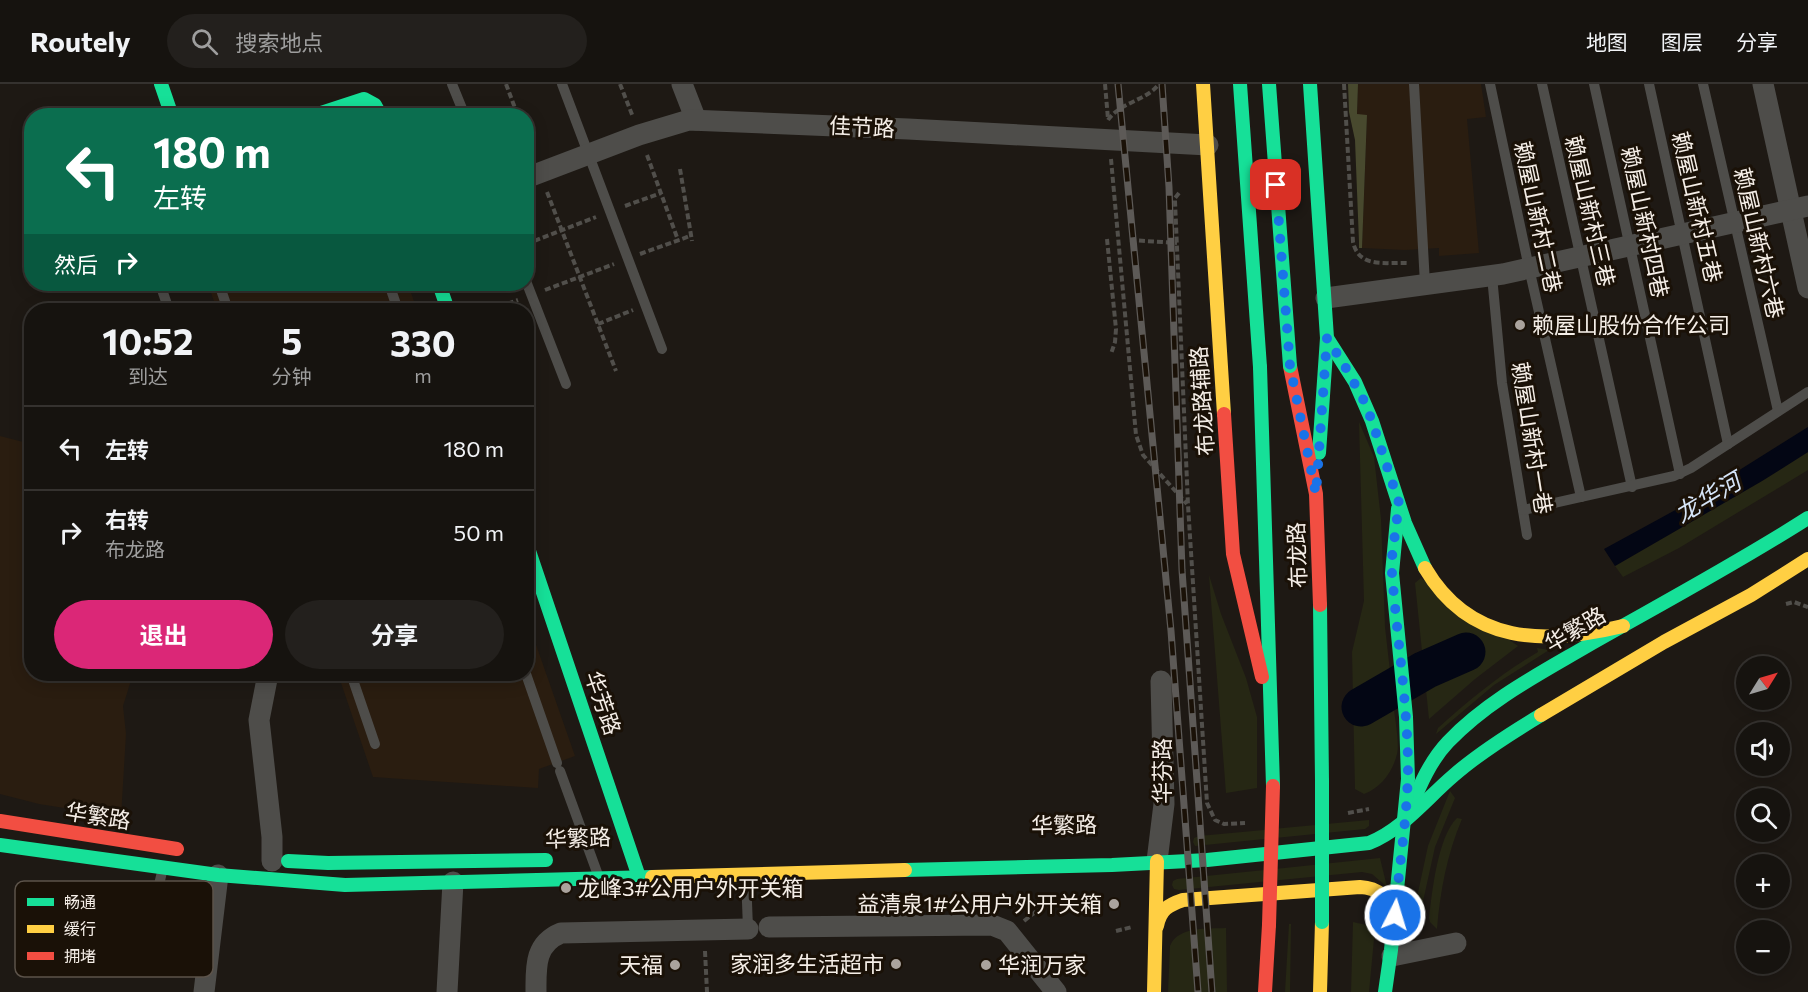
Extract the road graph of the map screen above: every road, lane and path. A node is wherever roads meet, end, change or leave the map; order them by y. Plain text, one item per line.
1 (161, 84) edge
2 (452, 84) edge
3 (506, 84) edge
4 (562, 84) edge
5 (620, 84) edge
6 (682, 84) edge
7 (1105, 84) edge
8 (1159, 84) edge
9 (1203, 84) edge
10 (1240, 84) edge
11 (1269, 84) edge
12 (1310, 84) edge
13 (1344, 84) edge
14 (1414, 84) edge
15 (1490, 84) edge
16 (1542, 84) edge
17 (1594, 84) edge
18 (1649, 84) edge
19 (1703, 84) edge
20 (1762, 84) edge
21 (169, 108) edge
22 (336, 108) edge
23 (378, 108) edge
24 (462, 108) edge
25 (515, 108) edge
26 (696, 120) junction
27 (639, 135) junction
28 (1208, 145) junction
29 (588, 155) junction
30 (1111, 158) dead end
31 (680, 169) dead end
32 (534, 176) edge
33 (534, 178) edge
34 (1342, 192) dead end
35 (1350, 192) junction
36 (1179, 193) dead end
37 (1799, 208) edge
38 (1734, 222) junction
39 (1683, 234) junction
40 (1107, 239) dead end
41 (678, 240) junction
42 (1130, 240) dead end
43 (1177, 243) junction
44 (1630, 246) junction
45 (1581, 256) junction
46 (628, 259) junction
47 (1529, 268) junction
48 (1424, 274) junction
49 (1492, 276) junction
50 (580, 277) junction
51 (1808, 288) edge
52 (530, 291) edge
53 (531, 295) junction
54 (1326, 298) junction
55 (510, 303) edge
56 (646, 306) junction
57 (598, 324) junction
58 (1327, 338) junction
59 (662, 349) dead end
60 (1111, 354) dead end
61 (616, 371) dead end
62 (566, 384) dead end
63 (1808, 392) edge
64 (1778, 411) junction
65 (1728, 444) junction
66 (1680, 474) junction
67 (1632, 487) junction
68 (1316, 494) junction
69 (1581, 498) junction
70 (1399, 503) junction
71 (1188, 506) junction
72 (1523, 510) junction
73 (1808, 518) edge
74 (1527, 535) dead end
75 (1808, 558) edge
76 (534, 564) edge
77 (1623, 626) junction
78 (1619, 648) junction
79 (267, 681) edge
80 (353, 681) edge
81 (528, 681) edge
82 (1161, 681) dead end
83 (1271, 711) junction
84 (375, 744) dead end
85 (1207, 802) dead end
86 (1405, 820) junction
87 (0, 821) edge
88 (0, 845) edge
89 (1125, 849) dead end
90 (186, 850) dead end
91 (639, 857) junction
92 (597, 859) junction
93 (266, 860) joint
94 (559, 860) dead end
95 (1157, 861) junction
96 (163, 868) junction
97 (746, 874) junction
98 (218, 875) junction
99 (639, 877) junction
100 (599, 878) junction
101 (160, 881) edge
102 (453, 882) junction
103 (1090, 902) dead end
104 (1395, 915) junction
105 (213, 917) edge
106 (1157, 926) junction
107 (1136, 927) dead end
108 (759, 928) junction
109 (704, 929) junction
110 (1116, 931) dead end
111 (1009, 934) junction
112 (1456, 943) dead end
113 (1392, 956) junction
114 (206, 977) edge
115 (204, 992) edge
116 (447, 992) edge
117 (536, 992) edge
118 (707, 992) edge
119 (1056, 992) edge
120 (1154, 992) edge
121 (1265, 992) edge
122 (1320, 992) edge
123 (1385, 992) edge

1 - 21 main road
2 - 24 lane
3 - 25 path
4 - 29 lane
5 - 27 path
6 - 26 street
7 - 8 path
9 - 28 main road, 布龙路辅路
10 - 83 main road, 布龙路, bridge
11 - 68 main road, 布龙路, bridge
12 - 54 main road
13 - 35 path
14 - 48 lane
15 - 47 lane, 赖屋山新村二巷
16 - 45 lane, 赖屋山新村三巷
17 - 44 lane, 赖屋山新村四巷
18 - 39 lane, 赖屋山新村五巷
19 - 38 lane, 赖屋山新村六巷
20 - 37 street
22 - 23 main road
26 - 27 street, 佳节路
26 - 28 street, 佳节路
27 - 29 street, 佳节路
27 - 41 path
28 - 83 main road, 布龙路辅路
29 - 32 street, 佳节路
29 - 46 lane
30 - 71 path
31 - 41 path
33 - 50 path
34 - 35 path
35 - 48 path
36 - 43 path
37 - 38 street
37 - 51 street
38 - 39 street
38 - 64 lane, 赖屋山新村六巷
39 - 44 street
39 - 65 lane, 赖屋山新村五巷
40 - 60 path
41 - 46 path
42 - 43 path
43 - 71 path
44 - 45 street
44 - 66 lane, 赖屋山新村四巷
45 - 47 street
45 - 67 lane, 赖屋山新村三巷
46 - 50 path
46 - 56 lane
47 - 49 street
47 - 69 lane, 赖屋山新村二巷
48 - 49 street
48 - 54 street
49 - 72 lane, 赖屋山新村一巷
50 - 53 path
50 - 57 path
52 - 53 lane
53 - 55 path
53 - 62 lane
54 - 58 main road
56 - 57 path
56 - 59 lane
57 - 61 path
58 - 68 main road
58 - 70 main road
63 - 64 lane
64 - 65 lane
65 - 66 lane
66 - 67 lane
67 - 69 lane
68 - 122 main road, 布龙路, bridge
69 - 72 lane
70 - 77 main road
70 - 86 main road
71 - 85 path
72 - 74 lane, 赖屋山新村一巷
73 - 77 main road, 华繁路
75 - 78 main road, 华繁路
76 - 91 main road, 华芳路
77 - 78 main road, 华繁路
78 - 86 main road, 华繁路
78 - 86 main road, 华繁路
79 - 93 street
80 - 84 lane
81 - 92 lane
82 - 95 street, 华芬路
83 - 121 main road, 布龙路, bridge
86 - 95 main road, 华繁路
86 - 104 main road
87 - 90 main road, 华繁路
88 - 96 main road, 华繁路
89 - 95 main road, 华繁路
91 - 92 main road, 华繁路
91 - 99 main road, 华芳路
92 - 100 lane
93 - 94 main road, 华繁路
95 - 97 main road, 华繁路
95 - 106 main road
96 - 98 main road, 华繁路
96 - 101 lane
97 - 99 main road, 华繁路
97 - 108 lane
98 - 102 main road, 华繁路
98 - 105 street
99 - 100 main road, 华繁路
100 - 102 main road, 华繁路
102 - 116 street
103 - 111 path
104 - 106 main road
104 - 113 main road
106 - 120 main road
107 - 110 path
108 - 109 street
108 - 111 street
109 - 117 street
109 - 118 path
111 - 119 street
112 - 113 street
113 - 123 main road
114 - 115 street

